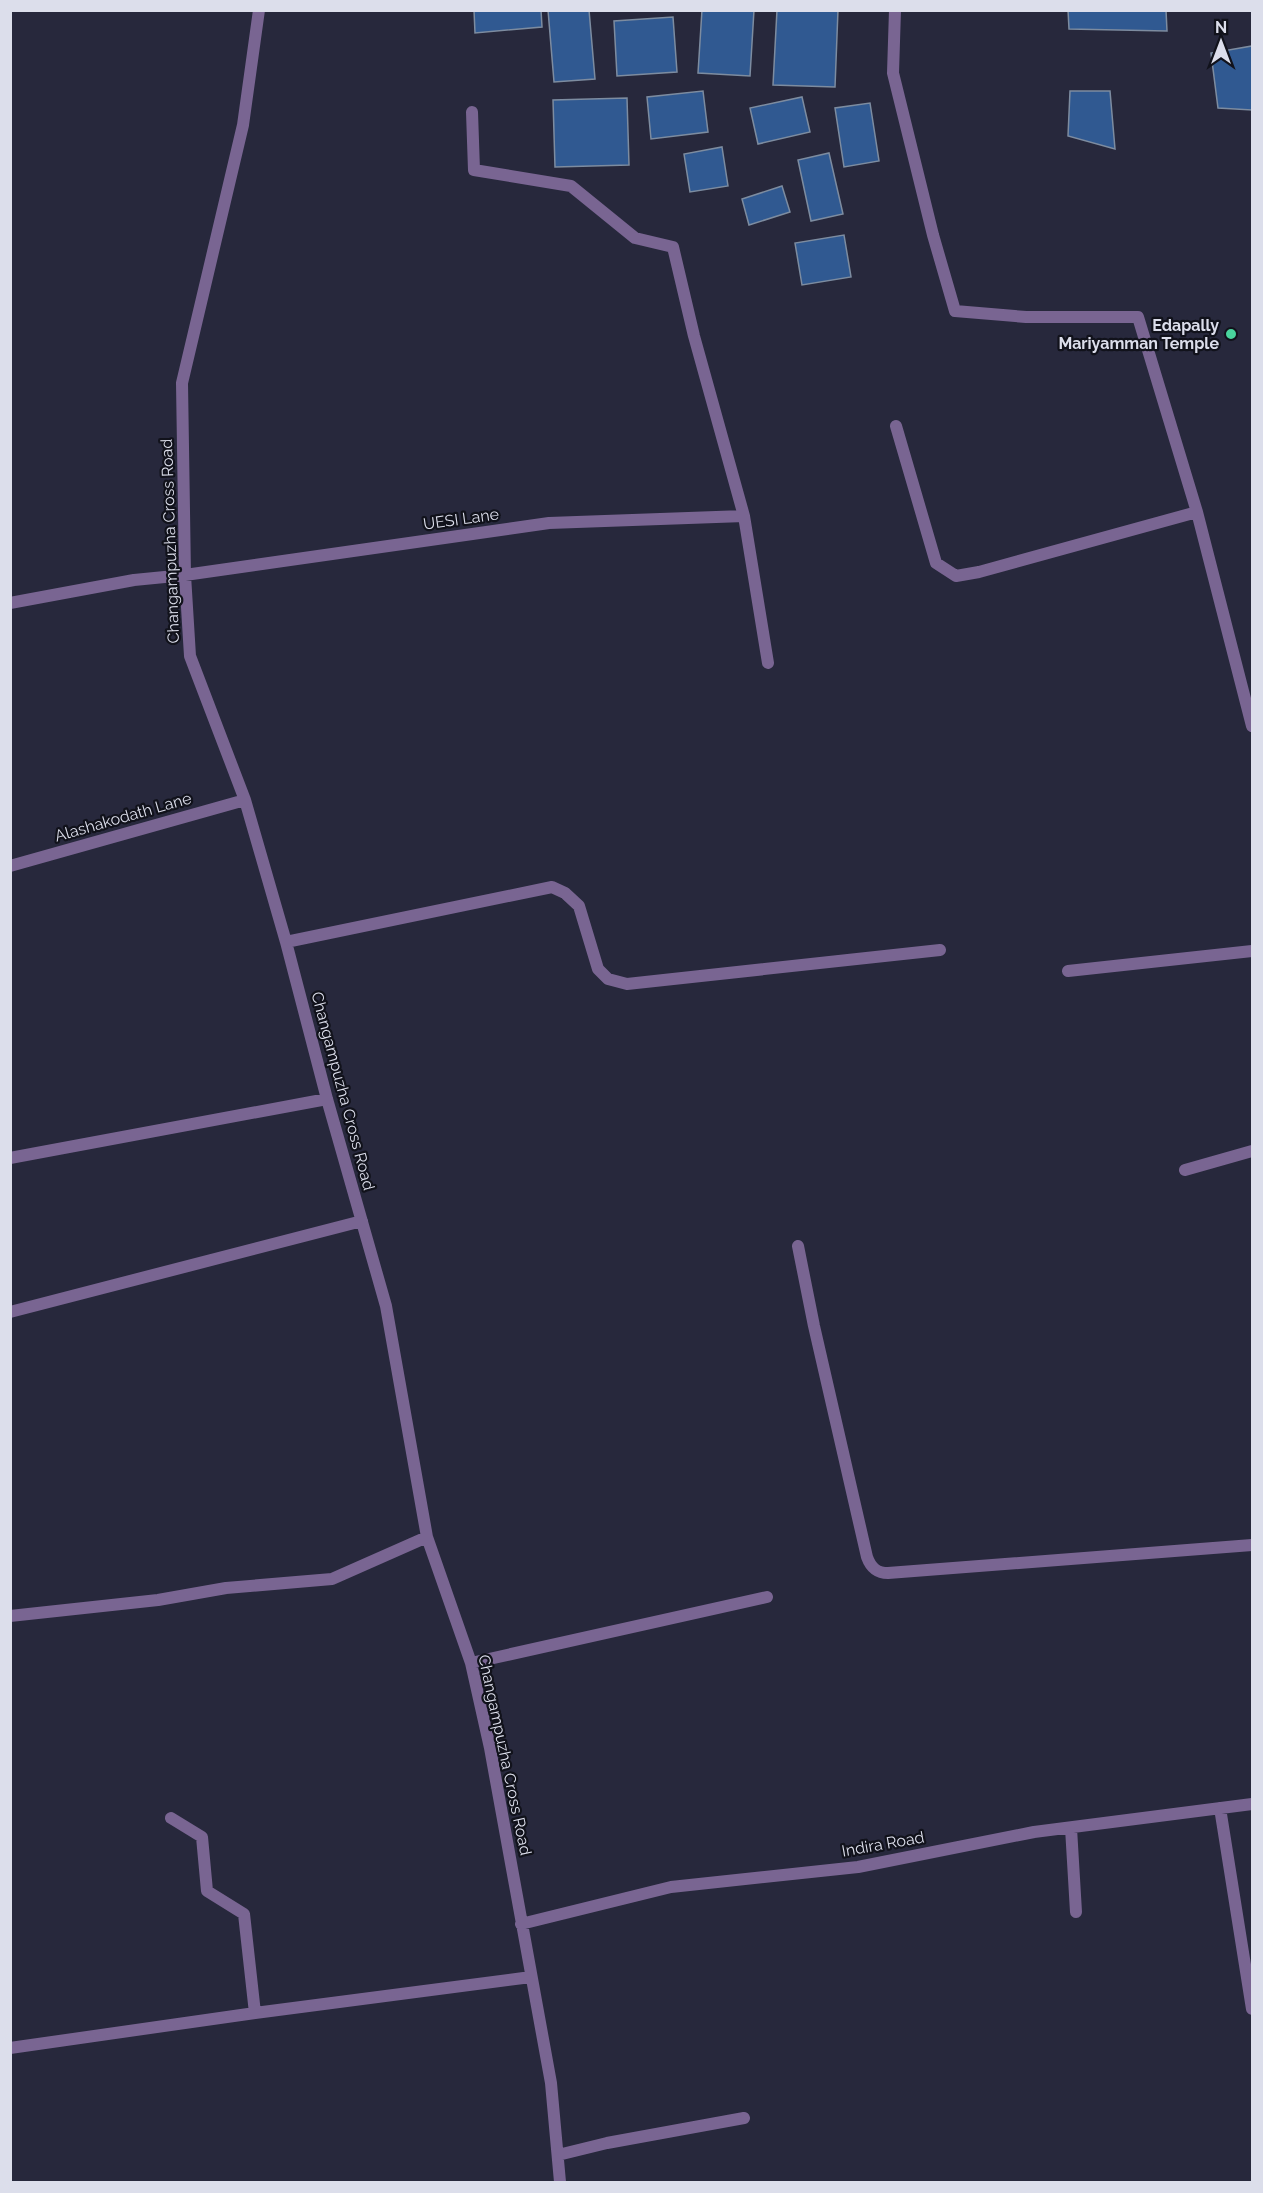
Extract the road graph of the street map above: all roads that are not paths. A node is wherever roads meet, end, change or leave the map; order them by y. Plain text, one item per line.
1 (259, 10) edge
2 (895, 10) edge
3 (472, 112) dead end
4 (896, 426) dead end
5 (1197, 512) junction
6 (744, 516) junction
7 (185, 575) junction
8 (10, 603) edge
9 (768, 663) dead end
10 (1252, 726) edge
11 (245, 800) junction
12 (10, 866) edge
13 (286, 942) junction
14 (940, 950) dead end
15 (1252, 951) edge
16 (1068, 971) dead end
17 (327, 1099) junction
18 (1252, 1151) edge
19 (10, 1158) edge
20 (1185, 1170) dead end
21 (362, 1221) junction
22 (798, 1246) dead end
23 (10, 1312) edge
24 (427, 1537) junction
25 (1252, 1545) edge
26 (767, 1597) dead end
27 (10, 1616) edge
28 (471, 1663) junction
29 (1252, 1804) edge
30 (1220, 1808) junction
31 (171, 1818) dead end
32 (1071, 1827) junction
33 (1076, 1912) dead end
34 (521, 1924) junction
35 (531, 1977) junction
36 (1252, 2009) edge
37 (255, 2013) junction
38 (10, 2048) edge
39 (744, 2118) dead end
40 (558, 2155) junction
41 (560, 2182) edge

1 - 7 street, Changampuzha Cross Road
2 - 5 street
3 - 6 street
4 - 5 street
5 - 10 street
6 - 7 street, UESI Lane
6 - 9 street
7 - 8 street, UESI Lane
7 - 11 street, Changampuzha Cross Road
11 - 12 street, Alashakodath Lane
11 - 13 street, Changampuzha Cross Road
13 - 14 street
13 - 17 street, Changampuzha Cross Road
15 - 16 street
17 - 19 street
17 - 21 street, Changampuzha Cross Road
18 - 20 street
21 - 23 street
21 - 24 street, Changampuzha Cross Road
22 - 25 street
24 - 27 street
24 - 28 street, Changampuzha Cross Road
26 - 28 street
28 - 34 street, Changampuzha Cross Road
29 - 30 street, Indira Road
30 - 32 street, Indira Road
30 - 36 street
31 - 37 street
32 - 33 street
32 - 34 street, Indira Road
34 - 35 street, Changampuzha Cross Road
35 - 37 street
35 - 40 street, Changampuzha Cross Road
37 - 38 street
39 - 40 street
40 - 41 street, Changampuzha Cross Road

